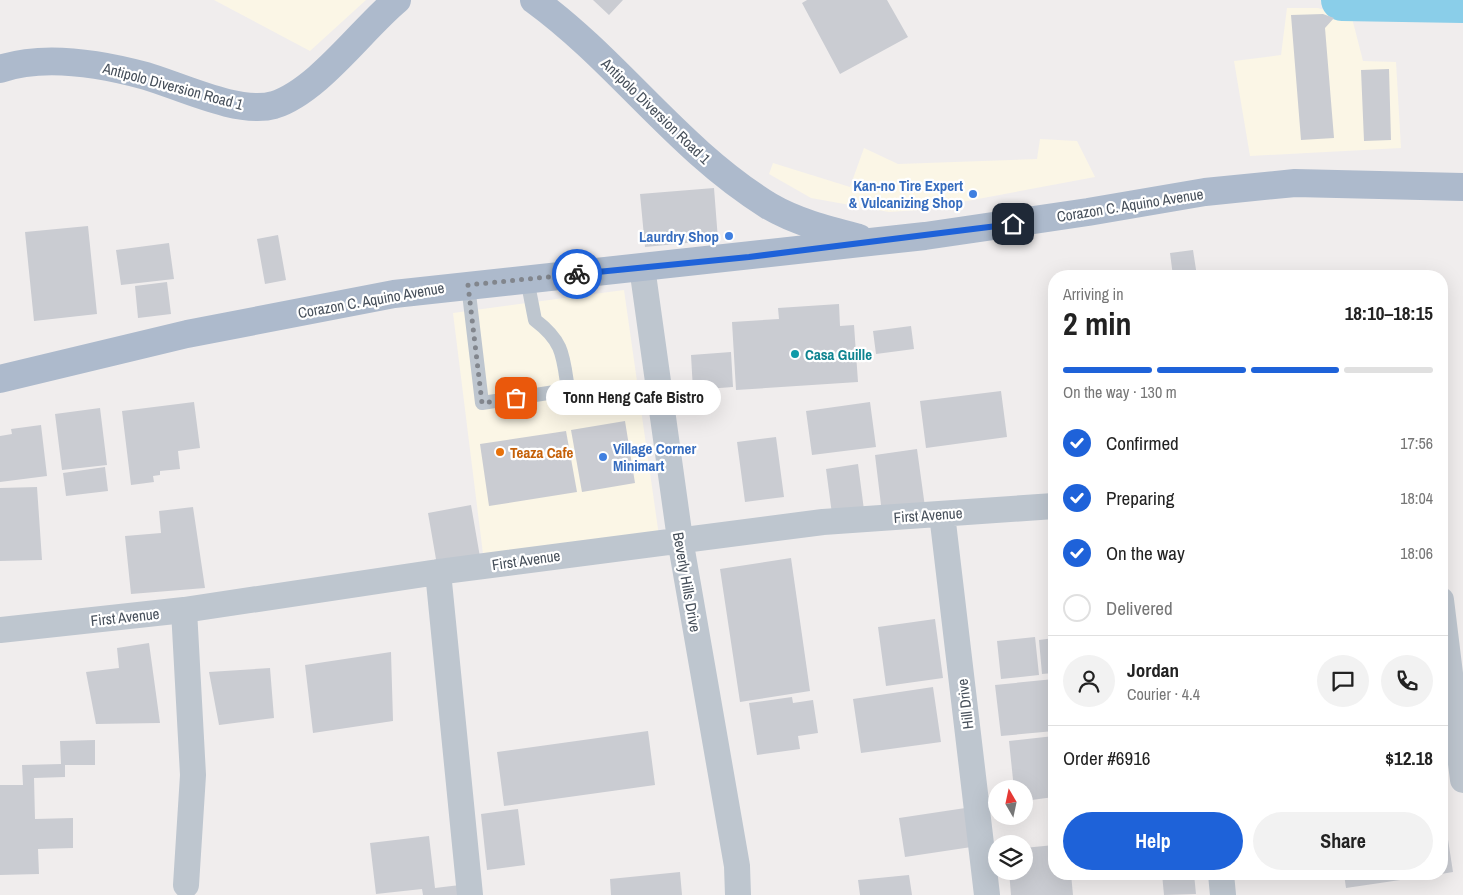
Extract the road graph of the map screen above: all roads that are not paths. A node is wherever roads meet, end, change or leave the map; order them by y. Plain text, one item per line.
1 (397, 0) edge
2 (534, 0) edge
3 (0, 69) edge
4 (1463, 187) edge
5 (770, 206) junction
6 (900, 238) junction
7 (749, 257) junction
8 (642, 268) junction
9 (527, 279) junction
10 (468, 285) junction
11 (0, 379) edge
12 (1048, 506) edge
13 (942, 514) junction
14 (680, 539) junction
15 (438, 572) junction
16 (184, 610) junction
17 (0, 630) edge
18 (1448, 657) edge
19 (1463, 780) edge
20 (1222, 880) edge
21 (186, 885) dead end
22 (470, 895) edge
23 (738, 895) edge
24 (987, 895) edge
25 (1223, 895) edge

1 - 3 main road, Antipolo Diversion Road 1
2 - 5 main road, Antipolo Diversion Road 1
4 - 6 main road, Corazon C. Aquino Avenue
5 - 6 main road, Antipolo Diversion Road 1
5 - 7 main road
6 - 7 main road, Corazon C. Aquino Avenue
7 - 8 main road, Corazon C. Aquino Avenue
8 - 9 main road, Corazon C. Aquino Avenue
8 - 14 street, Beverly Hills Drive
9 - 10 main road, Corazon C. Aquino Avenue
9 - 10 lane
10 - 11 main road, Corazon C. Aquino Avenue
12 - 13 street, First Avenue
13 - 14 street, First Avenue
13 - 24 street, Hill Drive
14 - 15 street, First Avenue
14 - 23 street, Beverly Hills Drive
15 - 16 street, First Avenue
15 - 22 street
16 - 17 street, First Avenue
16 - 21 street
18 - 19 street
20 - 25 street

